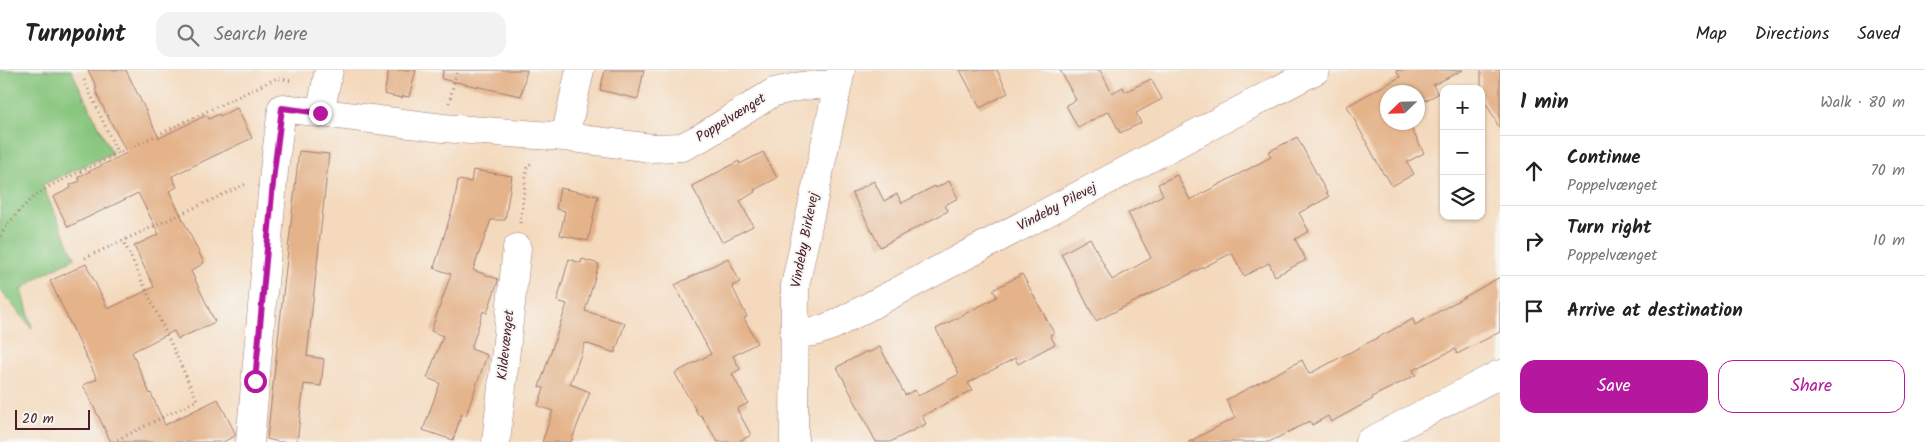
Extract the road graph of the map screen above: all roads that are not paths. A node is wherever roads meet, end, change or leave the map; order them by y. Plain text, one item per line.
1 (580, 70) edge
2 (1316, 70) edge
3 (840, 77) edge
4 (328, 78) edge
5 (320, 113) junction
6 (552, 136) junction
7 (517, 248) road end
8 (794, 334) junction
9 (1500, 374) edge
10 (250, 442) edge
11 (496, 442) edge
12 (794, 442) edge
13 (1369, 442) edge

1 - 6 street
2 - 8 street, Vindeby Pilevej
3 - 6 street, Poppelvænget
3 - 8 street, Vindeby Birkevej
4 - 5 street
5 - 6 street, Poppelvænget
5 - 10 street, Poppelvænget
7 - 11 street, Kildevænget
8 - 12 street, Vindeby Birkevej
9 - 13 street

